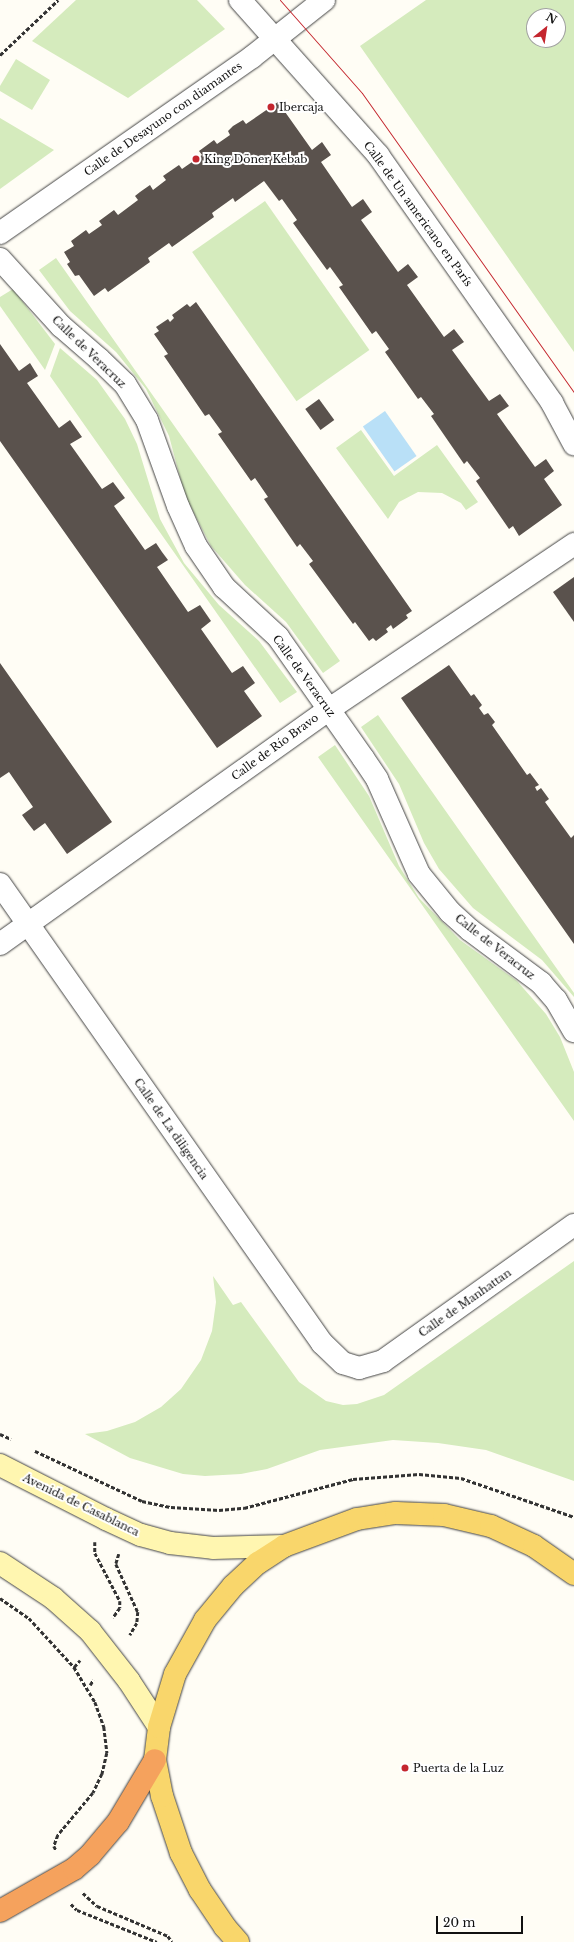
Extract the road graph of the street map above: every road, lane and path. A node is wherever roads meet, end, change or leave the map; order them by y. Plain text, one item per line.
1 (58, 0) edge
2 (240, 0) edge
3 (324, 0) edge
4 (275, 39) junction
5 (0, 55) edge
6 (0, 234) edge
7 (0, 259) edge
8 (572, 435) edge
9 (574, 544) edge
10 (328, 710) junction
11 (0, 884) edge
12 (29, 924) junction
13 (0, 944) edge
14 (574, 1031) edge
15 (574, 1225) edge
16 (351, 1366) joint
17 (0, 1434) edge
18 (14, 1441) dead end
19 (28, 1448) dead end
20 (0, 1465) edge
21 (118, 1491) dead end
22 (144, 1498) dead end
23 (141, 1504) dead end
24 (96, 1540) dead end
25 (284, 1546) junction
26 (534, 1546) junction
27 (120, 1552) dead end
28 (574, 1554) edge
29 (0, 1563) edge
30 (574, 1574) edge
31 (0, 1598) edge
32 (114, 1617) dead end
33 (130, 1635) dead end
34 (80, 1660) dead end
35 (74, 1667) junction
36 (93, 1680) dead end
37 (90, 1685) dead end
38 (159, 1727) junction
39 (155, 1760) junction
40 (54, 1846) dead end
41 (84, 1895) dead end
42 (71, 1904) dead end
43 (0, 1911) edge
44 (157, 1942) edge
45 (172, 1942) edge
46 (238, 1942) edge

1 - 5 path
2 - 4 street, Calle de Un americano en París
3 - 4 street, Calle de Desayuno con diamantes
4 - 6 street, Calle de Desayuno con diamantes
4 - 8 street, Calle de Un americano en París
7 - 10 street, Calle de Veracruz
9 - 10 street, Calle de Río Bravo
10 - 12 street, Calle de Río Bravo
10 - 14 street, Calle de Veracruz
11 - 12 street, Calle de La diligencia
12 - 13 street, Calle de Río Bravo
12 - 16 street, Calle de La diligencia
15 - 16 street, Calle de Manhattan
17 - 18 path
19 - 21 path
20 - 25 main road, Avenida de Casablanca
22 - 23 path
24 - 32 path
25 - 26 main road
25 - 38 main road
26 - 28 main road
26 - 30 main road
27 - 33 path
29 - 38 main road
31 - 35 path
34 - 35 path
35 - 40 path
36 - 37 path
38 - 39 main road
39 - 43 highway
39 - 46 main road
41 - 45 path
42 - 44 path

